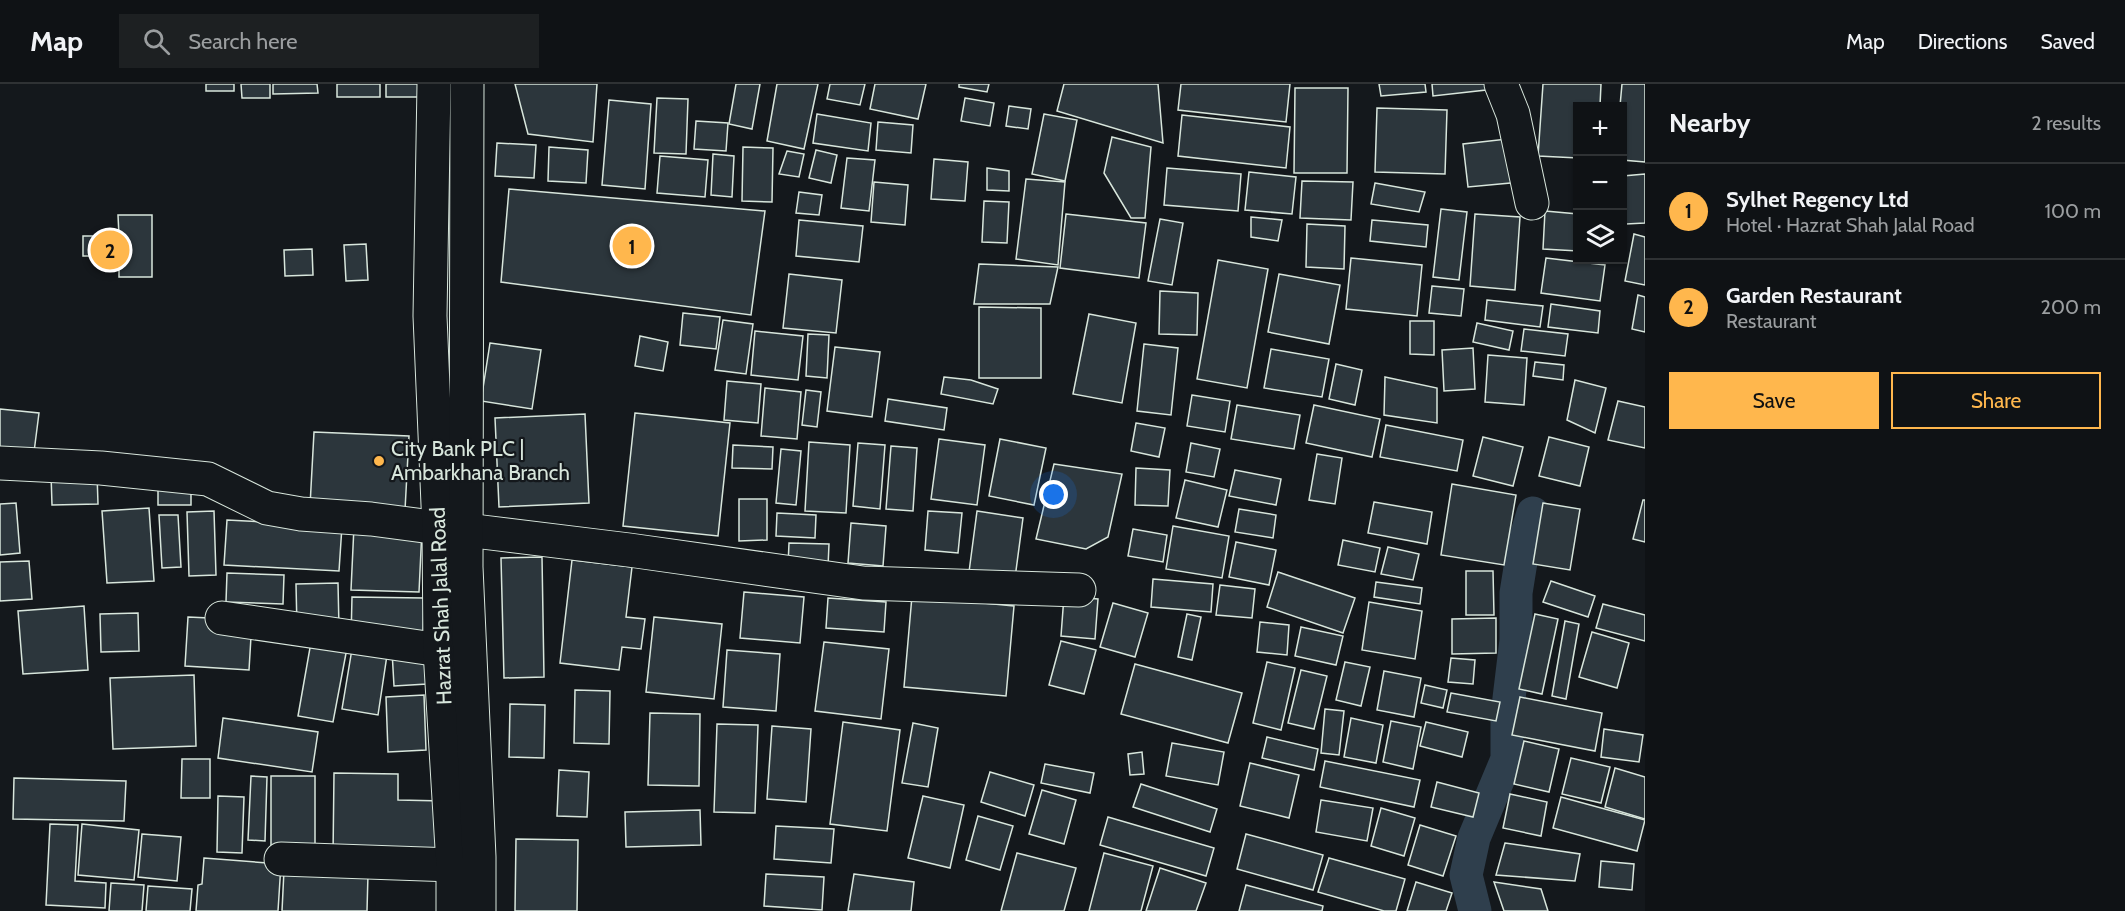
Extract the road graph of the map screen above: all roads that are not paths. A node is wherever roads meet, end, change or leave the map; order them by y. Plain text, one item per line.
1 (434, 84) edge
2 (467, 84) edge
3 (1501, 84) edge
4 (1532, 203) dead end
5 (0, 463) edge
6 (453, 529) junction
7 (1079, 590) dead end
8 (222, 618) dead end
9 (441, 651) junction
10 (281, 859) dead end
11 (453, 865) junction
12 (453, 911) edge
13 (479, 911) edge

1 - 6 main road, Hazrat Shah Jalal Road
2 - 6 main road, Hazrat Shah Jalal Road
3 - 4 main road
5 - 6 main road
6 - 7 main road
6 - 9 main road, Hazrat Shah Jalal Road
6 - 13 main road, Hazrat Shah Jalal Road
8 - 9 main road
9 - 11 main road, Hazrat Shah Jalal Road
10 - 11 main road
11 - 12 main road, Hazrat Shah Jalal Road

